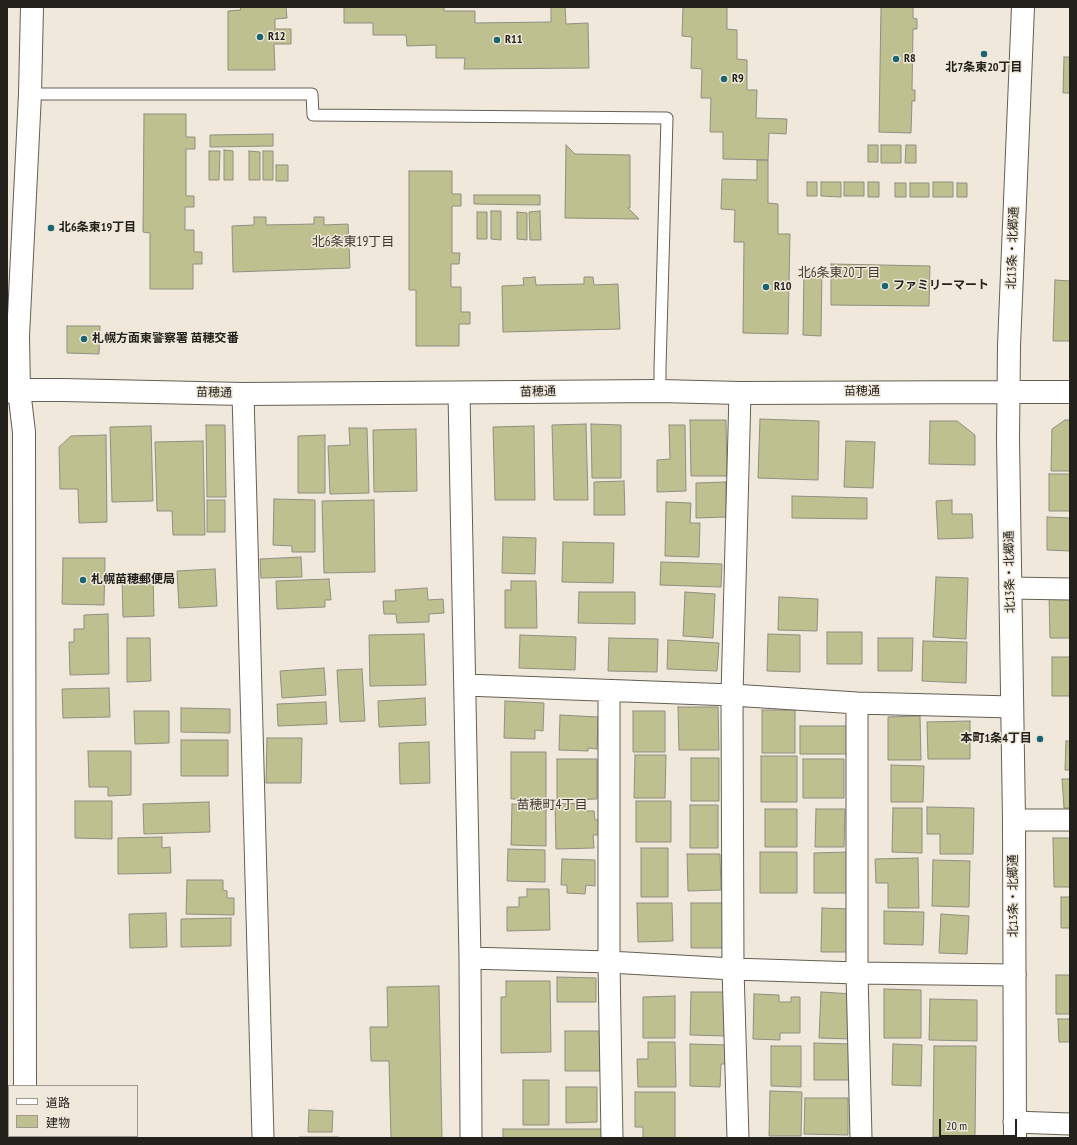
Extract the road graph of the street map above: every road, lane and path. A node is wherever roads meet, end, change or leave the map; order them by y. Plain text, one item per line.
1 (32, 7) edge
2 (1023, 7) edge
3 (30, 94) junction
4 (13, 391) edge
5 (660, 391) junction
6 (1009, 392) junction
7 (1070, 392) edge
8 (459, 393) junction
9 (740, 393) junction
10 (243, 394) junction
11 (1010, 588) junction
12 (1070, 589) edge
13 (465, 685) junction
14 (609, 691) junction
15 (732, 695) junction
16 (857, 703) junction
17 (1012, 707) junction
18 (1014, 820) junction
19 (1070, 820) edge
20 (470, 958) junction
21 (609, 962) junction
22 (733, 969) junction
23 (857, 973) junction
24 (1015, 975) junction
25 (25, 1085) edge
26 (1070, 1124) edge
27 (1015, 1130) edge
28 (263, 1138) edge
29 (471, 1138) edge
30 (612, 1138) edge
31 (738, 1138) edge
32 (861, 1138) edge

1 - 3 street
2 - 6 street, 北13条・北郷通
3 - 4 street
3 - 5 lane
4 - 10 street, 苗穂通
4 - 25 street
5 - 8 street, 苗穂通
5 - 9 street, 苗穂通
6 - 7 street, 苗穂通
6 - 9 street, 苗穂通
6 - 11 street, 北13条・北郷通
8 - 10 street, 苗穂通
8 - 13 street
9 - 15 street
10 - 28 street
11 - 12 street
11 - 17 street, 北13条・北郷通
13 - 14 street
13 - 20 street
14 - 15 street
14 - 21 street
15 - 16 street
15 - 22 street
16 - 17 street
16 - 23 street
17 - 18 street, 北13条・北郷通
18 - 19 street
18 - 24 street, 北13条・北郷通
20 - 21 street
20 - 29 street
21 - 22 street
21 - 30 street
22 - 23 street
22 - 31 street
23 - 24 street
23 - 32 street
24 - 27 street, 北13条・北郷通
26 - 27 street

